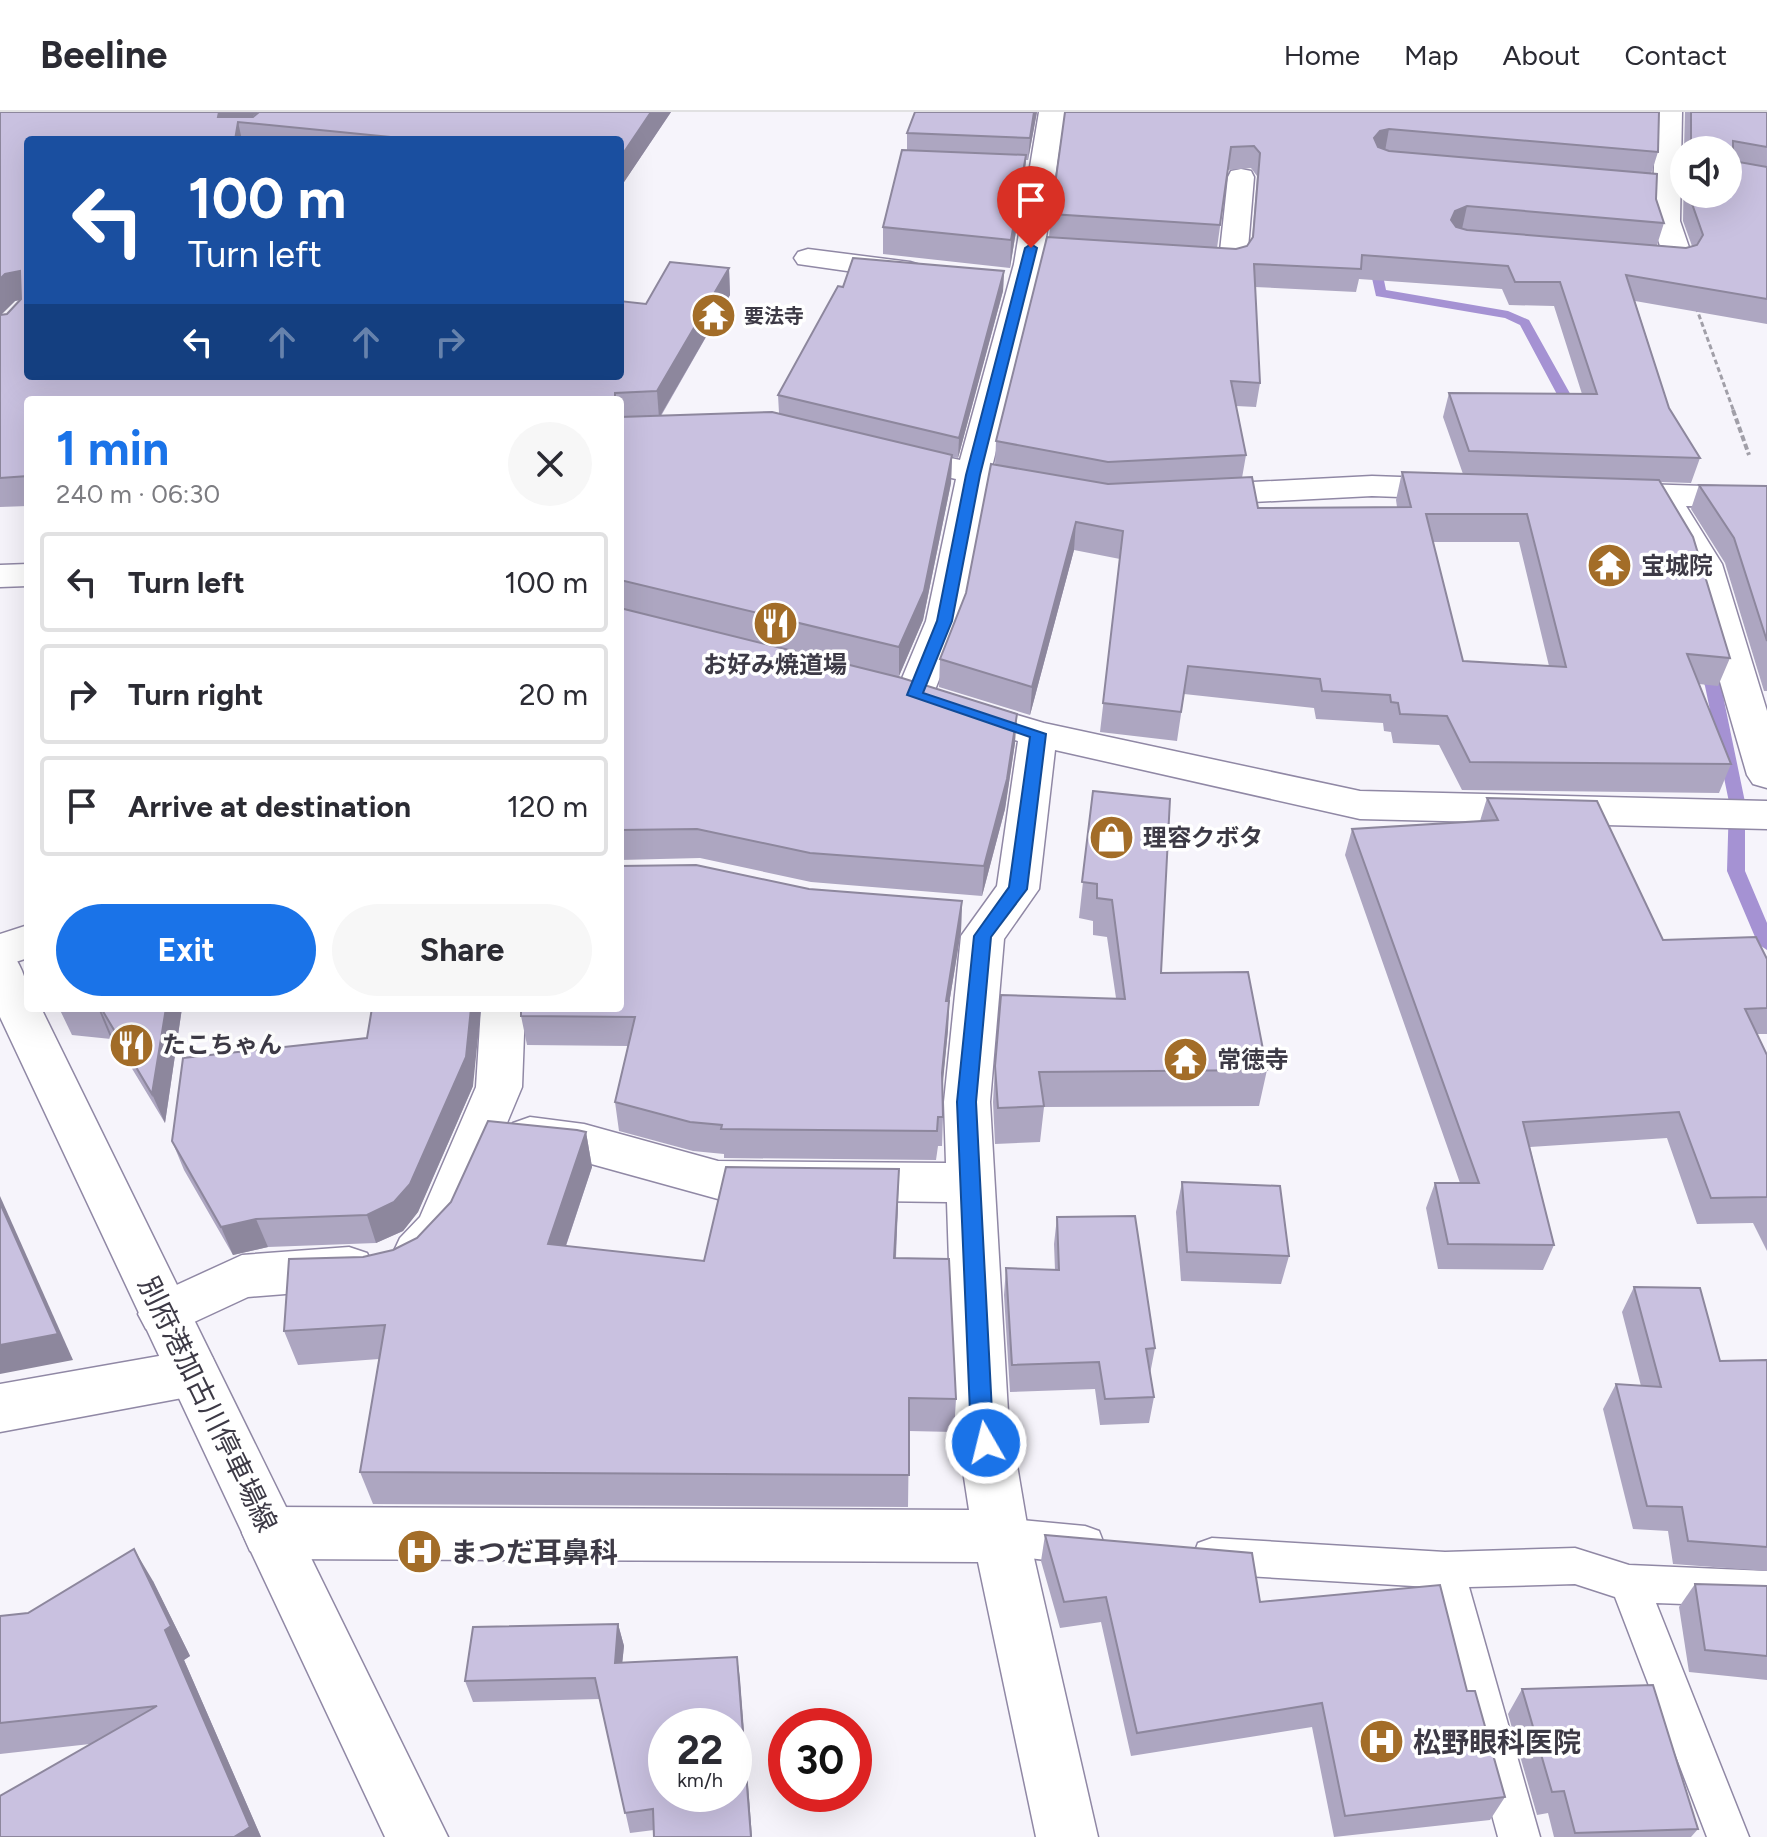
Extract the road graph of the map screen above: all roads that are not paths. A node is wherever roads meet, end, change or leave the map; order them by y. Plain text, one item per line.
1 (1052, 112) edge
2 (1669, 112) edge
3 (1672, 136) edge
4 (1670, 174) edge
5 (1241, 177) dead end
6 (1634, 184) edge
7 (1665, 187) junction
8 (1601, 253) edge
9 (1155, 255) edge
10 (808, 258) dead end
11 (933, 273) edge
12 (866, 449) edge
13 (973, 475) junction
14 (1493, 490) edge
15 (1075, 494) edge
16 (1168, 496) edge
17 (1766, 498) edge
18 (24, 575) edge
19 (0, 576) edge
20 (1038, 734) junction
21 (1767, 775) edge
22 (1767, 815) edge
23 (24, 942) edge
24 (0, 951) edge
25 (0, 970) edge
26 (503, 1012) edge
27 (480, 1133) junction
28 (970, 1183) junction
29 (164, 1314) junction
30 (193, 1373) junction
31 (0, 1408) edge
32 (270, 1533) junction
33 (1001, 1536) junction
34 (1127, 1548) edge
35 (1174, 1553) edge
36 (1445, 1570) junction
37 (1629, 1583) junction
38 (1767, 1589) edge
39 (417, 1837) edge
40 (1067, 1837) edge
41 (1519, 1837) edge
42 (1728, 1837) edge

1 - 13 street
2 - 3 street
4 - 7 street
5 - 9 street
6 - 7 street
7 - 8 street
10 - 11 street
12 - 13 street
13 - 15 street
13 - 20 street
14 - 16 street
17 - 21 street
18 - 19 street
20 - 22 street
20 - 28 street
23 - 24 street
25 - 29 street, 別府港加古川停車場線
26 - 27 street
27 - 28 street
27 - 29 street
28 - 33 street
29 - 30 street, 別府港加古川停車場線
30 - 31 street
30 - 32 street, 別府港加古川停車場線
32 - 33 street
32 - 39 street, 別府港加古川停車場線
33 - 34 lane
33 - 40 street
35 - 36 lane
36 - 37 lane
36 - 41 lane
37 - 38 lane
37 - 42 lane

